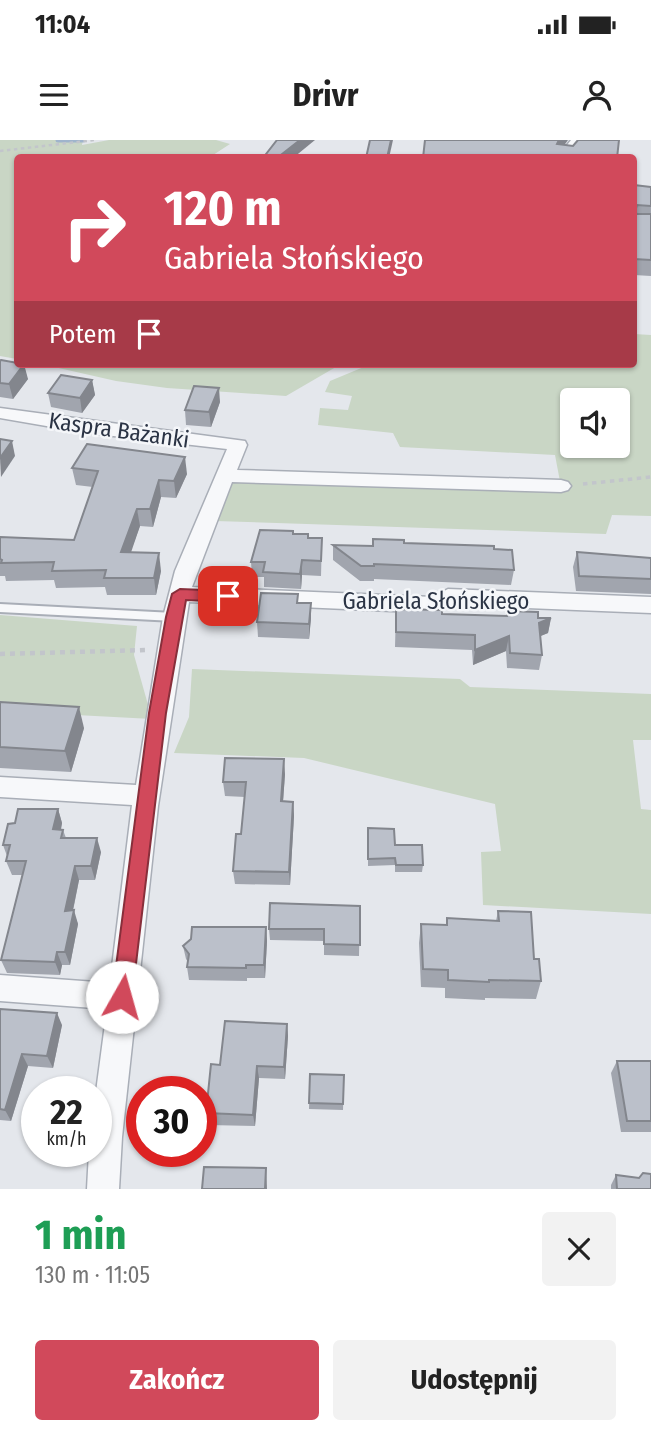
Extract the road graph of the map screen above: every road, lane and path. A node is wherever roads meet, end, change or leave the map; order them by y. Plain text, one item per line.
1 (95, 140) edge
2 (578, 140) edge
3 (0, 151) edge
4 (566, 154) edge
5 (0, 413) edge
6 (224, 476) junction
7 (651, 477) edge
8 (561, 486) joint
9 (651, 605) edge
10 (177, 606) junction
11 (0, 608) edge
12 (168, 648) junction
13 (0, 654) edge
14 (0, 787) edge
15 (147, 796) junction
16 (0, 988) edge
17 (122, 997) junction
18 (103, 1189) edge

1 - 3 path
2 - 4 street
5 - 6 street, Kaspra Bażanki
6 - 8 street
6 - 10 street
7 - 8 path
9 - 10 street, Gabriela Słońskiego
10 - 11 lane
10 - 12 street
12 - 13 path
12 - 15 street
14 - 15 street
15 - 17 street
16 - 17 street
17 - 18 street

